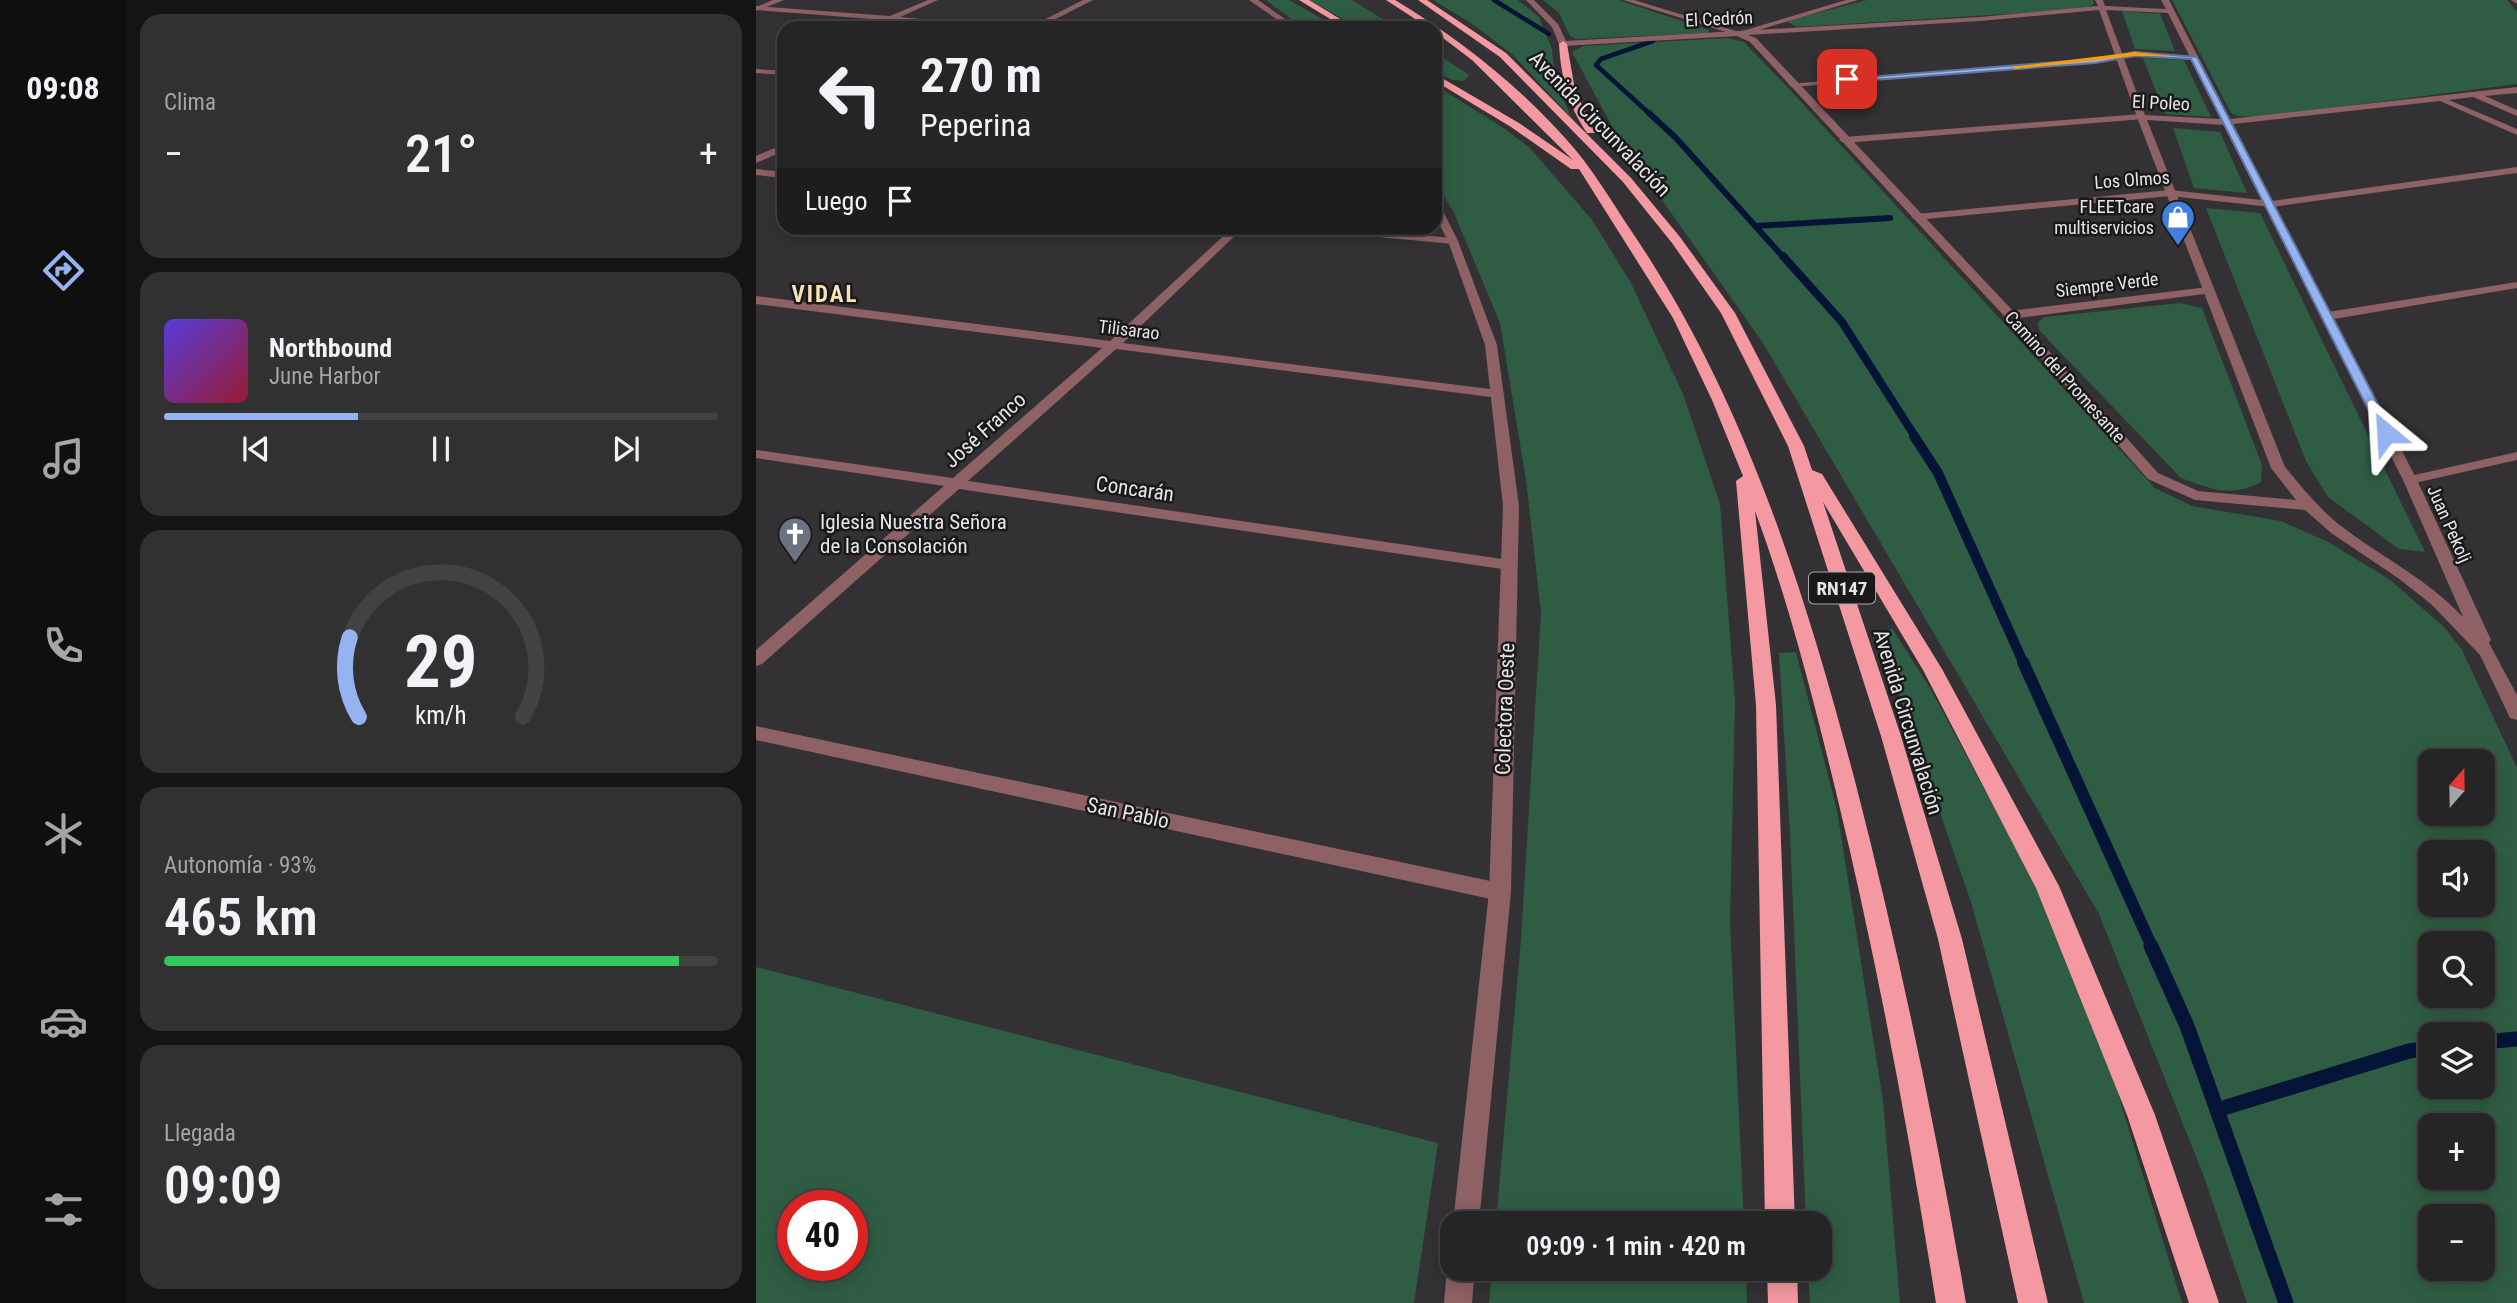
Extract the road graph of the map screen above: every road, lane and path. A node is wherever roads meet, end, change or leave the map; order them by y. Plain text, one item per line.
1 (780, 0) edge
2 (934, 0) edge
3 (1089, 0) edge
4 (1253, 0) edge
5 (1303, 0) edge
6 (1390, 0) edge
7 (1422, 0) edge
8 (1530, 0) edge
9 (1854, 0) edge
10 (1632, 1) edge
11 (2101, 4) edge
12 (2168, 5) edge
13 (757, 8) edge
14 (890, 18) junction
15 (928, 21) edge
16 (1046, 21) edge
17 (1284, 21) edge
18 (1339, 21) edge
19 (1424, 21) edge
20 (1442, 33) edge
21 (1739, 34) junction
22 (1563, 44) junction
23 (2119, 56) junction
24 (2193, 57) junction
25 (756, 71) edge
26 (777, 72) edge
27 (1442, 81) edge
28 (1792, 84) junction
29 (2517, 90) edge
30 (2475, 95) junction
31 (2441, 99) junction
32 (2517, 113) edge
33 (2141, 117) junction
34 (2227, 122) junction
35 (2517, 132) edge
36 (1844, 140) junction
37 (777, 150) edge
38 (756, 160) edge
39 (2517, 170) edge
40 (756, 172) edge
41 (777, 174) edge
42 (1589, 178) junction
43 (1627, 180) junction
44 (2170, 193) junction
45 (2271, 204) junction
46 (1916, 217) junction
47 (1442, 219) edge
48 (1230, 235) edge
49 (1390, 235) edge
50 (1453, 241) junction
51 (2517, 285) edge
52 (2208, 291) junction
53 (756, 300) edge
54 (2010, 315) junction
55 (2328, 316) junction
56 (1112, 345) junction
57 (1498, 394) junction
58 (1796, 446) junction
59 (756, 454) edge
60 (1741, 456) junction
61 (2517, 456) edge
62 (2410, 480) junction
63 (957, 484) junction
64 (2309, 506) junction
65 (1509, 565) junction
66 (2487, 652) junction
67 (756, 660) edge
68 (2517, 713) edge
69 (756, 733) edge
70 (1500, 892) junction
71 (1467, 1211) edge
72 (1780, 1211) edge
73 (1460, 1281) edge
74 (1782, 1281) edge
75 (1458, 1303) edge
76 (1783, 1303) edge
77 (1951, 1303) edge
78 (2033, 1303) edge
79 (2204, 1303) edge

1 - 13 street
2 - 14 street
3 - 16 street
4 - 17 street
5 - 18 highway
6 - 19 highway, Avenida Circunvalación / RN147
7 - 43 highway, Avenida Circunvalación / RN147
8 - 22 street
9 - 21 street
10 - 21 street, Camino del Promesante
11 - 12 street, El Cedrón
11 - 21 street, El Cedrón
11 - 23 street
12 - 24 street, Juan Pekolj
13 - 14 street
14 - 15 street
20 - 42 highway, Avenida Circunvalación / RN147
21 - 22 street, El Cedrón
21 - 28 street, Camino del Promesante
22 - 43 highway
23 - 24 street
23 - 28 street
23 - 33 street
24 - 34 street, Juan Pekolj
25 - 26 street
27 - 42 highway
28 - 36 street, Camino del Promesante
29 - 30 street, El Poleo
30 - 31 street, El Poleo
30 - 32 street
31 - 34 street, El Poleo
31 - 35 street
33 - 34 street, El Poleo
33 - 36 street, El Poleo
33 - 44 street
34 - 45 street, Juan Pekolj
36 - 46 street, Camino del Promesante
37 - 38 street
39 - 45 street, Los Olmos
40 - 41 street
42 - 60 highway, Avenida Circunvalación / RN147
43 - 58 highway, Avenida Circunvalación / RN147
44 - 45 street, Los Olmos
44 - 46 street, Los Olmos
44 - 52 street
45 - 55 street, Juan Pekolj
46 - 54 street, Camino del Promesante
47 - 50 street, Colectora Oeste
48 - 56 street, José Franco
49 - 50 street
50 - 57 street, Colectora Oeste
51 - 55 street
52 - 54 street, Siempre Verde
52 - 64 street
53 - 56 street, Tilisarao
54 - 64 street, Camino del Promesante
55 - 62 street, Juan Pekolj
56 - 57 street, Tilisarao
56 - 63 street, José Franco
57 - 65 street, Colectora Oeste
58 - 78 highway, Avenida Circunvalación / RN147
58 - 79 highway
59 - 63 street, Concarán
60 - 72 highway
60 - 77 highway, Avenida Circunvalación / RN147
61 - 62 street
62 - 66 street, Juan Pekolj
63 - 65 street, Concarán
63 - 67 street, José Franco
64 - 66 street
65 - 70 street, Colectora Oeste
66 - 68 street
69 - 70 street, San Pablo
70 - 71 street, Colectora Oeste
73 - 75 street
74 - 76 highway

